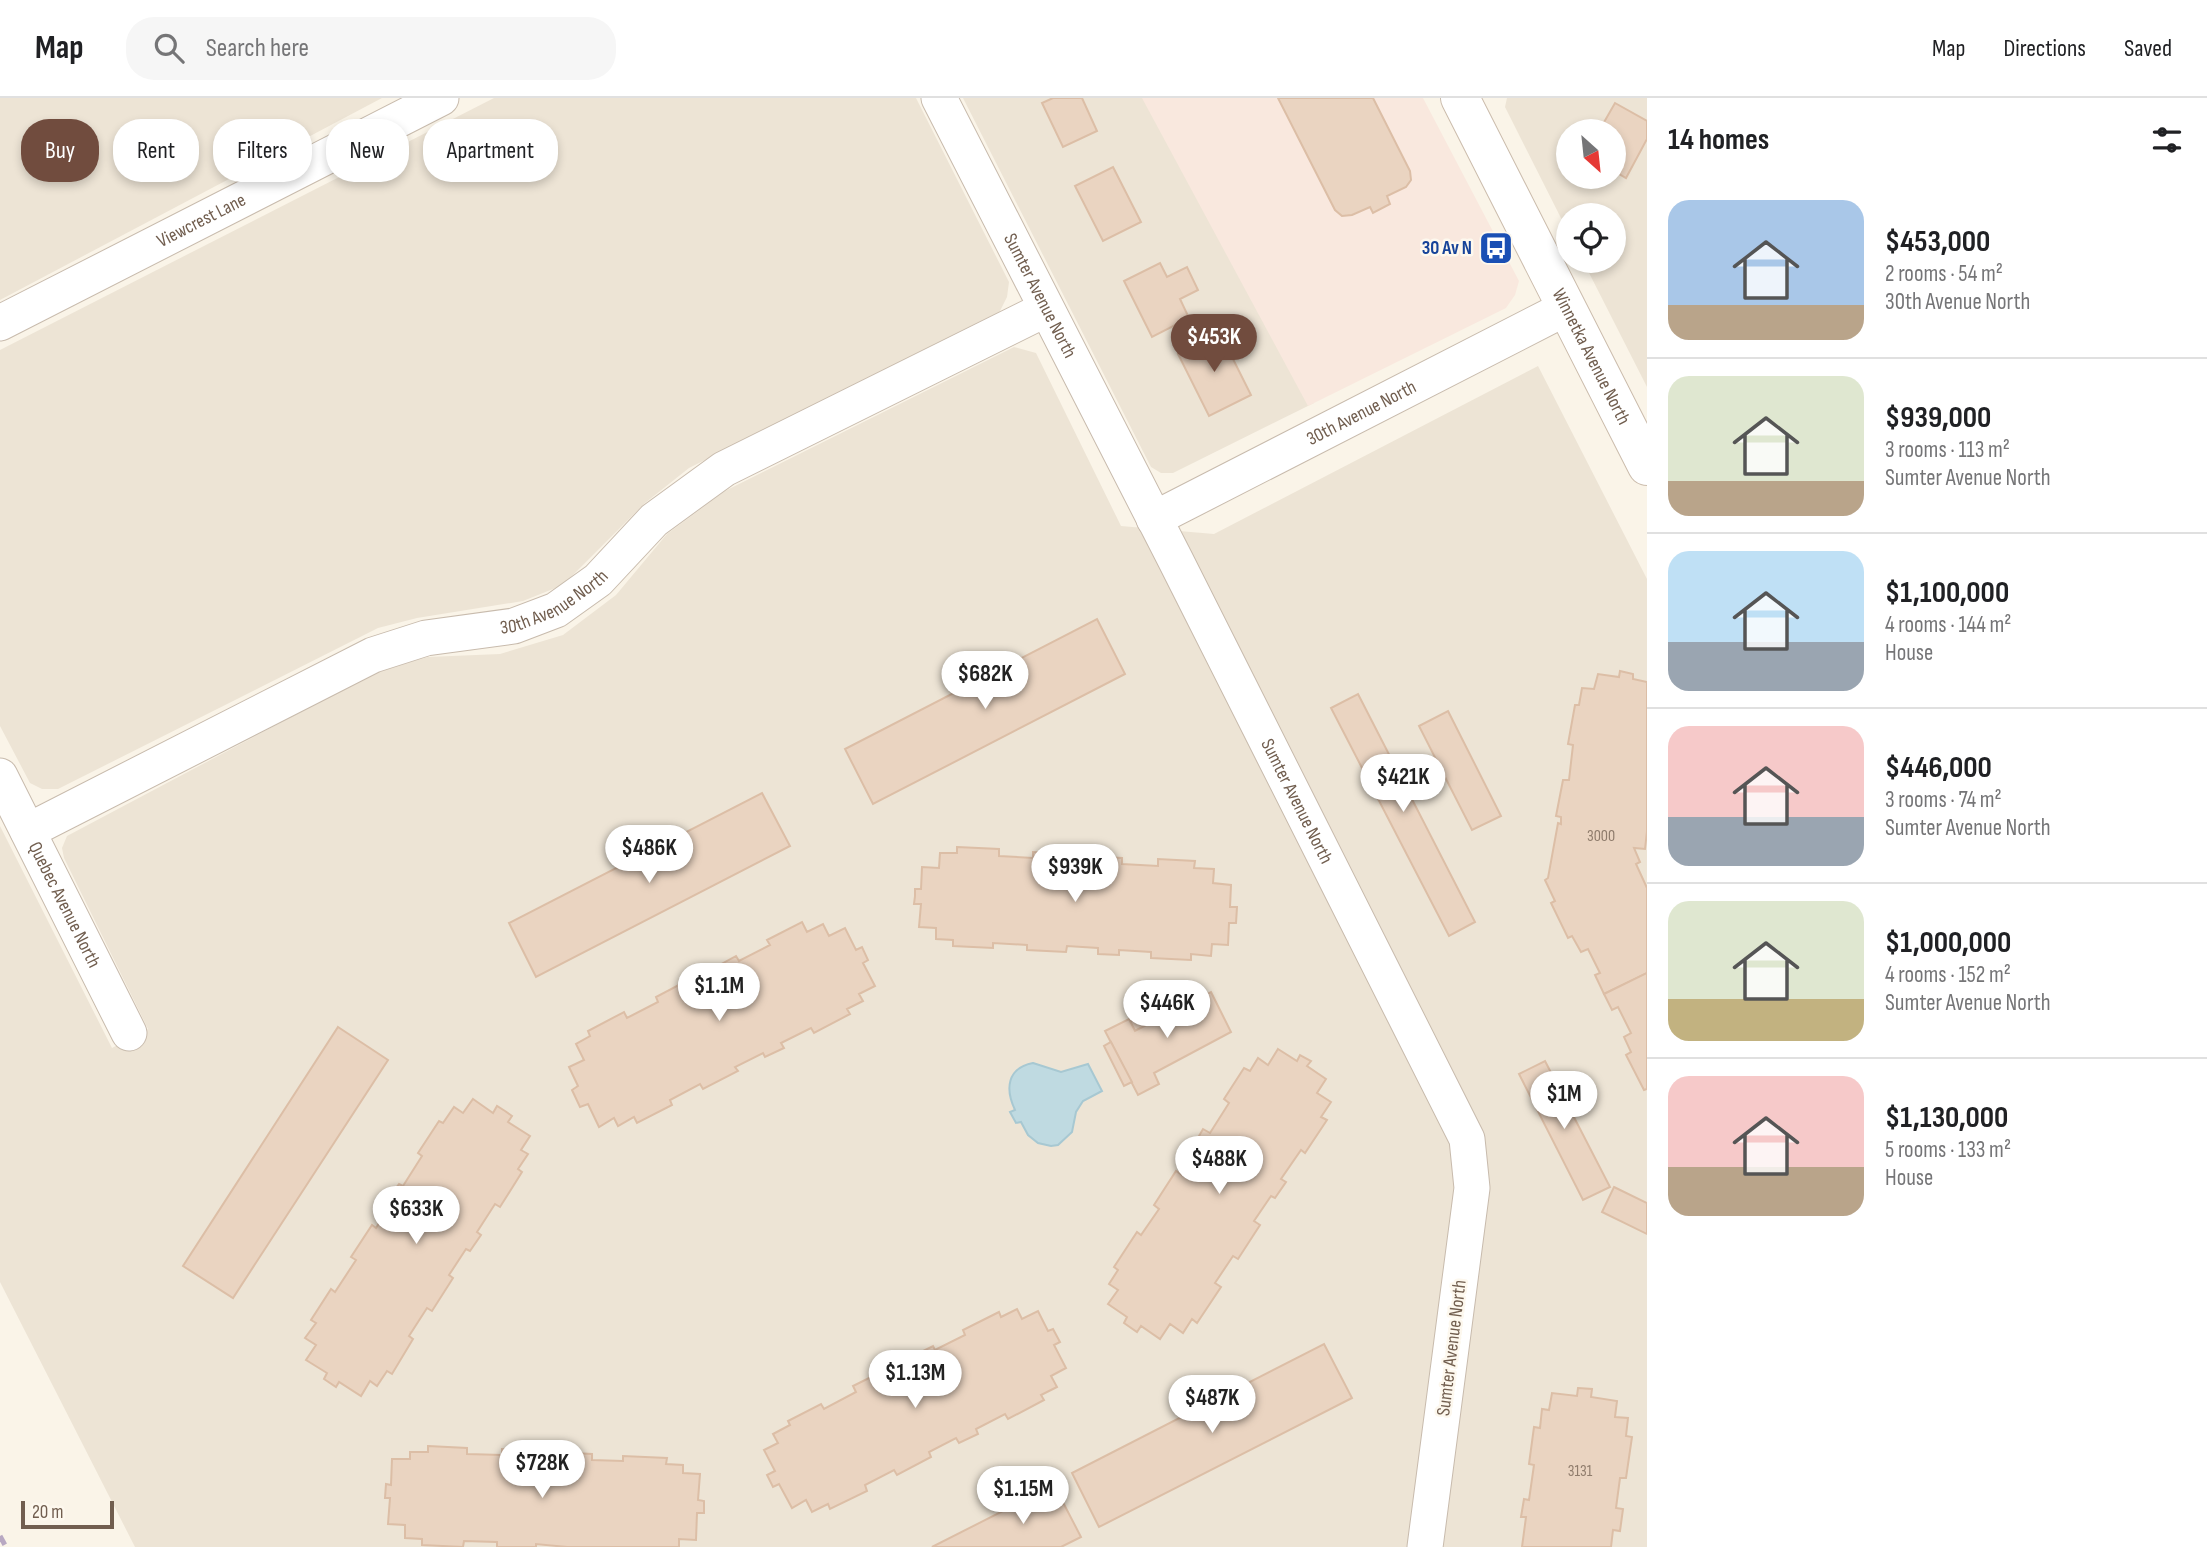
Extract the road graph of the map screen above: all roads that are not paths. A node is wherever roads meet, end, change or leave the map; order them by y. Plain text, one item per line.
1 (939, 98) edge
2 (1460, 98) edge
3 (432, 100) edge
4 (1566, 308) junction
5 (1046, 309) junction
6 (0, 323) edge
7 (1647, 466) edge
8 (1154, 519) junction
9 (0, 776) edge
10 (28, 831) junction
11 (129, 1033) dead end
12 (1426, 1547) edge

1 - 5 street, Sumter Avenue North
2 - 4 main road, Winnetka Avenue North
3 - 6 street, Viewcrest Lane
4 - 7 main road, Winnetka Avenue North
4 - 8 street, 30th Avenue North
5 - 8 street, Sumter Avenue North
5 - 10 street, 30th Avenue North
8 - 12 street, Sumter Avenue North
9 - 10 street, Quebec Avenue North
10 - 11 street, Quebec Avenue North

